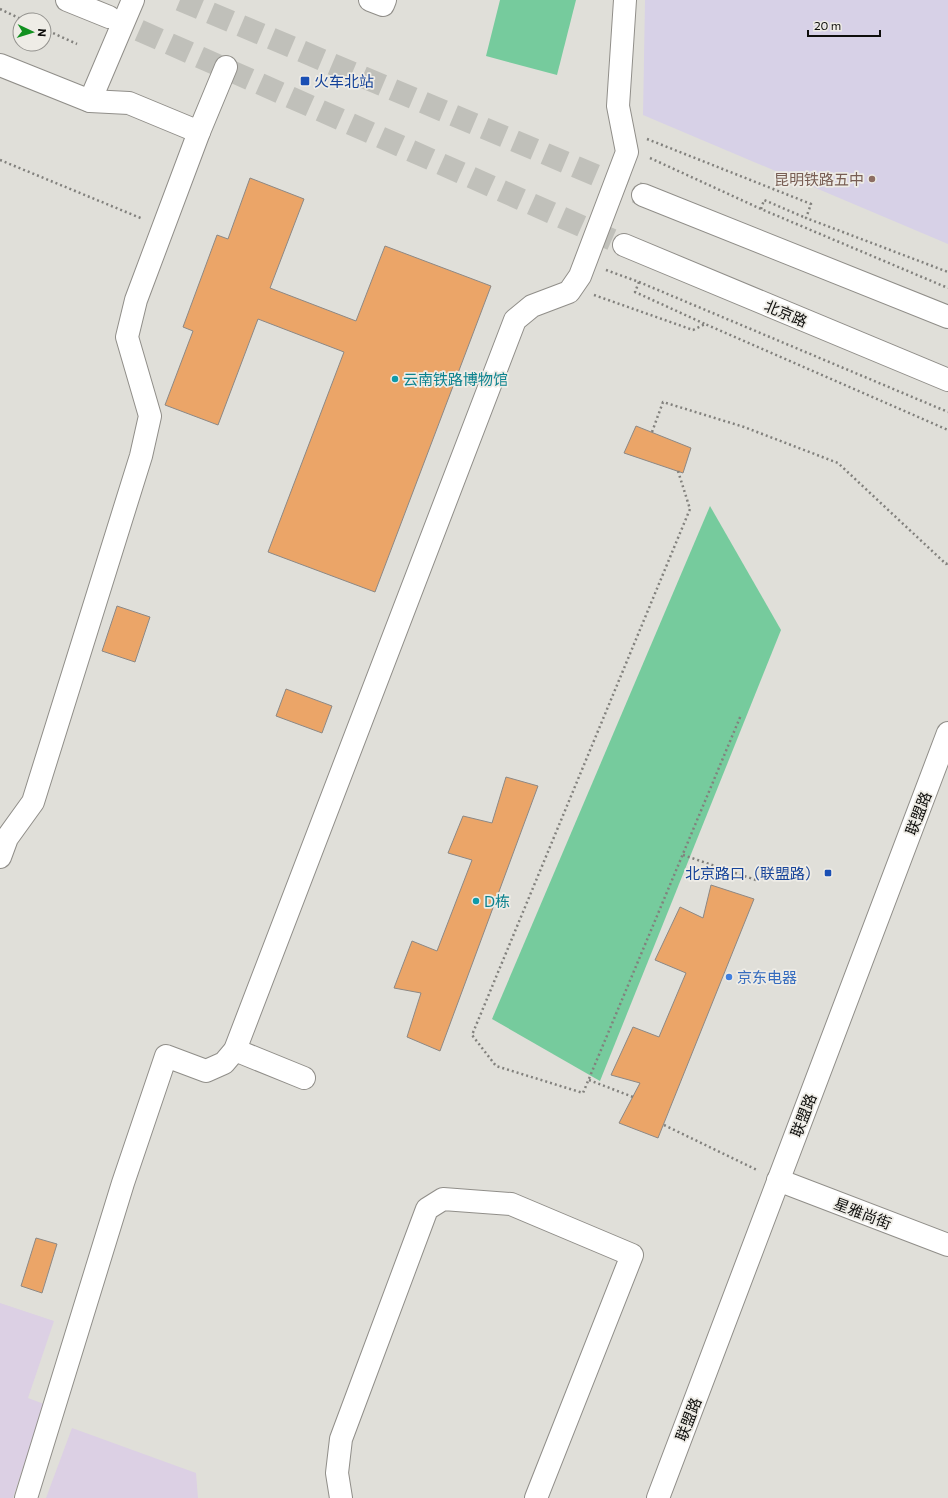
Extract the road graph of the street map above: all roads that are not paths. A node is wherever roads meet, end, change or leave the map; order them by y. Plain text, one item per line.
1 (67, 0) edge
2 (133, 0) edge
3 (370, 0) edge
4 (384, 0) edge
5 (625, 0) edge
6 (109, 17) tunnel mouth
7 (0, 65) edge
8 (226, 67) dead end
9 (90, 101) junction
10 (199, 132) junction
11 (643, 196) tunnel mouth
12 (624, 245) tunnel mouth
13 (948, 317) edge
14 (948, 380) edge
15 (948, 733) edge
16 (0, 857) edge
17 (235, 1050) junction
18 (304, 1078) dead end
19 (778, 1180) junction
20 (948, 1245) edge
21 (26, 1498) edge
22 (341, 1498) edge
23 (536, 1498) edge
24 (658, 1498) edge

1 - 6 street
2 - 9 street
3 - 4 street
5 - 17 street
7 - 9 street
8 - 10 street
9 - 10 street
10 - 16 street
11 - 13 street
12 - 14 street, 北京路
15 - 19 street, 联盟路
17 - 18 street
17 - 21 street
19 - 20 street, 星雅尚街
19 - 24 street, 联盟路
22 - 23 street

